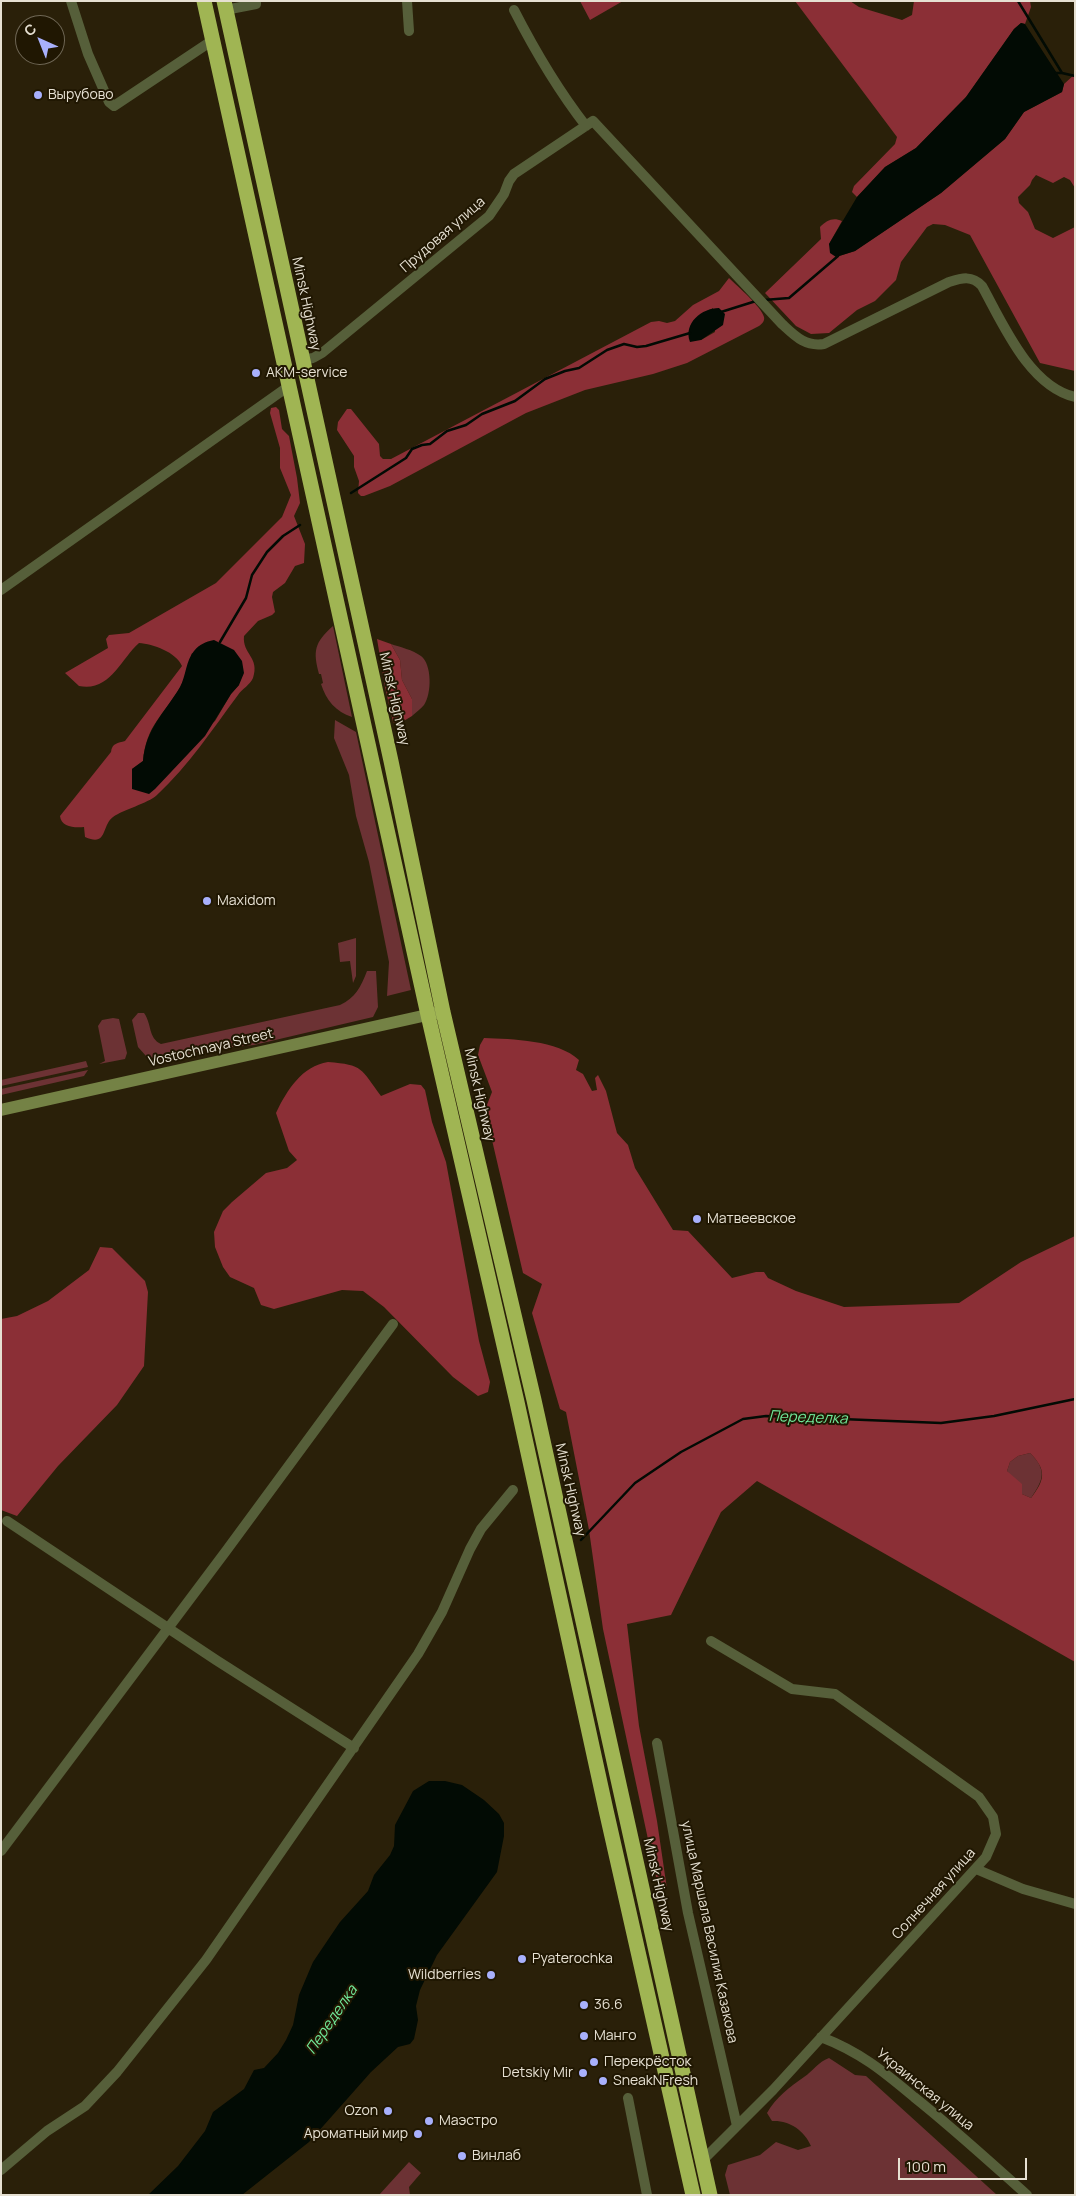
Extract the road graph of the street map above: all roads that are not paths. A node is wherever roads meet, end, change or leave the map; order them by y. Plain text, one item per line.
1 (70, 1) edge
2 (204, 1) edge
3 (407, 1) edge
4 (256, 3) edge
5 (224, 6) edge
6 (514, 10) dead end
7 (409, 31) dead end
8 (213, 40) junction
9 (590, 123) junction
10 (301, 360) junction
11 (288, 386) junction
12 (1075, 397) edge
13 (1, 590) edge
14 (444, 1012) junction
15 (428, 1015) junction
16 (1, 1110) edge
17 (476, 1155) junction
18 (461, 1158) junction
19 (393, 1324) dead end
20 (513, 1490) dead end
21 (7, 1521) dead end
22 (169, 1628) junction
23 (711, 1641) dead end
24 (657, 1743) dead end
25 (354, 1748) junction
26 (1, 1850) edge
27 (976, 1869) junction
28 (1075, 1904) edge
29 (821, 2037) junction
30 (628, 2098) dead end
31 (737, 2126) junction
32 (702, 2161) junction
33 (1, 2170) edge
34 (647, 2195) edge
35 (693, 2195) edge
36 (710, 2195) edge
37 (1027, 2195) edge

1 - 8 street
2 - 8 highway
3 - 7 street
4 - 5 street
5 - 10 highway, Minsk Highway
6 - 9 street
8 - 11 highway
9 - 10 street, Прудовая улица
9 - 12 street
10 - 14 highway, Minsk Highway
11 - 13 street
11 - 15 highway
14 - 15 street, Vostochnaya Street
14 - 17 highway, Minsk Highway
15 - 16 street, Vostochnaya Street
15 - 18 highway
17 - 18 street
17 - 32 highway, Minsk Highway
18 - 35 highway
19 - 22 street
20 - 25 street
21 - 22 street
22 - 25 street
22 - 26 street
23 - 27 street, Солнечная улица
24 - 31 street, улица Маршала Василия Казакова
25 - 33 street
27 - 28 street
27 - 29 street, Солнечная улица
29 - 31 street, Солнечная улица
29 - 37 street, Украинская улица
30 - 34 street
31 - 32 street, Солнечная улица
32 - 36 highway, Minsk Highway

